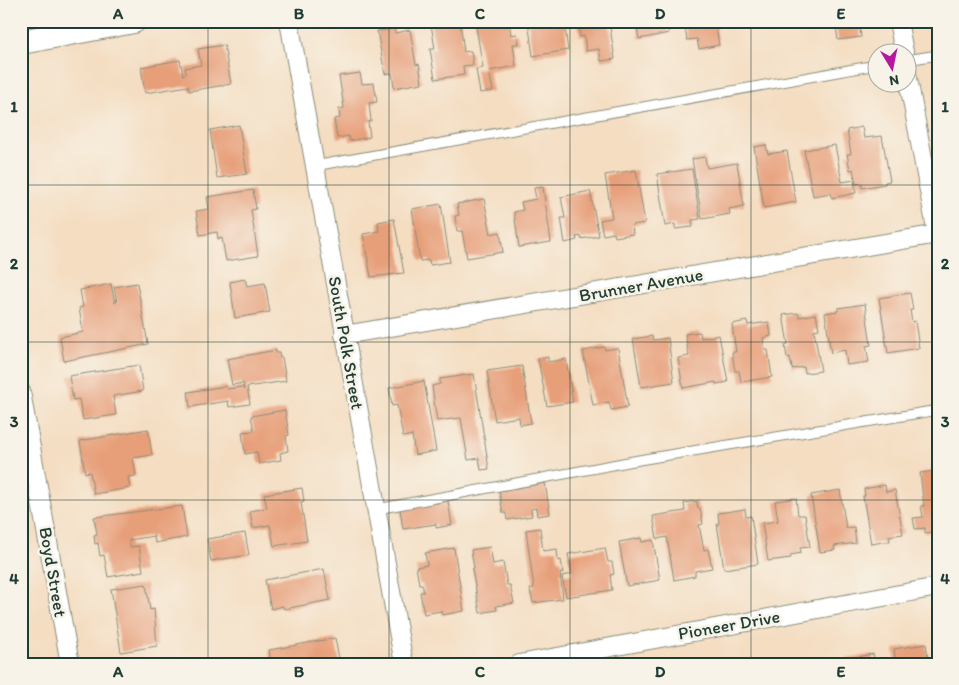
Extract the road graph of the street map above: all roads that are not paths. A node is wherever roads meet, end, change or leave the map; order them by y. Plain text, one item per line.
1 (289, 21) edge
2 (898, 21) edge
3 (124, 22) edge
4 (21, 42) edge
5 (902, 42) edge
6 (938, 55) edge
7 (916, 58) edge
8 (866, 68) edge
9 (911, 92) edge
10 (314, 166) junction
11 (938, 236) edge
12 (344, 336) junction
13 (21, 392) edge
14 (938, 410) edge
15 (377, 509) junction
16 (938, 587) edge
17 (70, 664) edge
18 (404, 664) edge
19 (519, 664) edge

1 - 10 street, South Polk Street
2 - 5 street
3 - 4 street
6 - 7 lane
8 - 10 lane
9 - 11 street
10 - 12 street, South Polk Street
11 - 12 street, Brunner Avenue
12 - 15 street, South Polk Street
13 - 17 street, Boyd Street
14 - 15 lane
15 - 18 street, South Polk Street
16 - 19 street, Pioneer Drive

